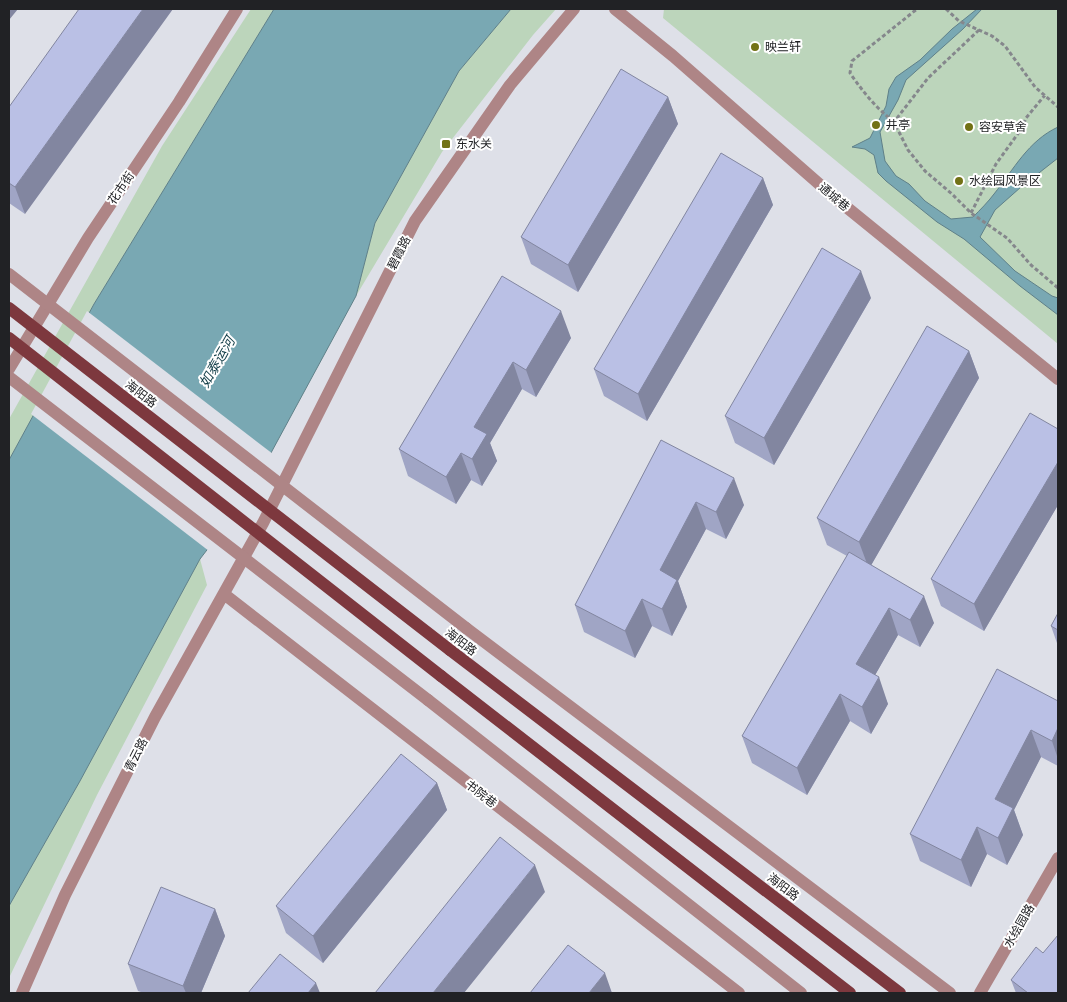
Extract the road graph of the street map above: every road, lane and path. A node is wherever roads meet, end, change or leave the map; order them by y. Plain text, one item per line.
1 (237, 9) edge
2 (574, 9) edge
3 (615, 9) edge
4 (916, 9) edge
5 (946, 9) edge
6 (979, 30) junction
7 (1045, 95) junction
8 (1058, 107) edge
9 (894, 122) junction
10 (971, 212) junction
11 (9, 274) edge
12 (1058, 288) edge
13 (9, 308) edge
14 (9, 338) edge
15 (9, 369) edge
16 (9, 376) edge
17 (1058, 378) edge
18 (263, 523) joint
19 (224, 594) junction
20 (1058, 858) edge
21 (22, 993) edge
22 (739, 993) edge
23 (801, 993) edge
24 (850, 993) edge
25 (900, 993) edge
26 (950, 993) edge
27 (980, 993) edge

1 - 15 street, 花市街
2 - 18 street, 碧霞路
3 - 17 street, 通城巷
4 - 9 path
5 - 6 path
6 - 7 path
6 - 9 path
7 - 8 path
7 - 10 path
9 - 10 path
10 - 12 path
11 - 26 street, bridge
13 - 25 main road, 海阳路, bridge
14 - 24 main road, bridge
16 - 23 street, bridge
18 - 19 street, 青云路
19 - 21 street, 青云路
19 - 22 street, 书院巷
20 - 27 street, 水绘园路

